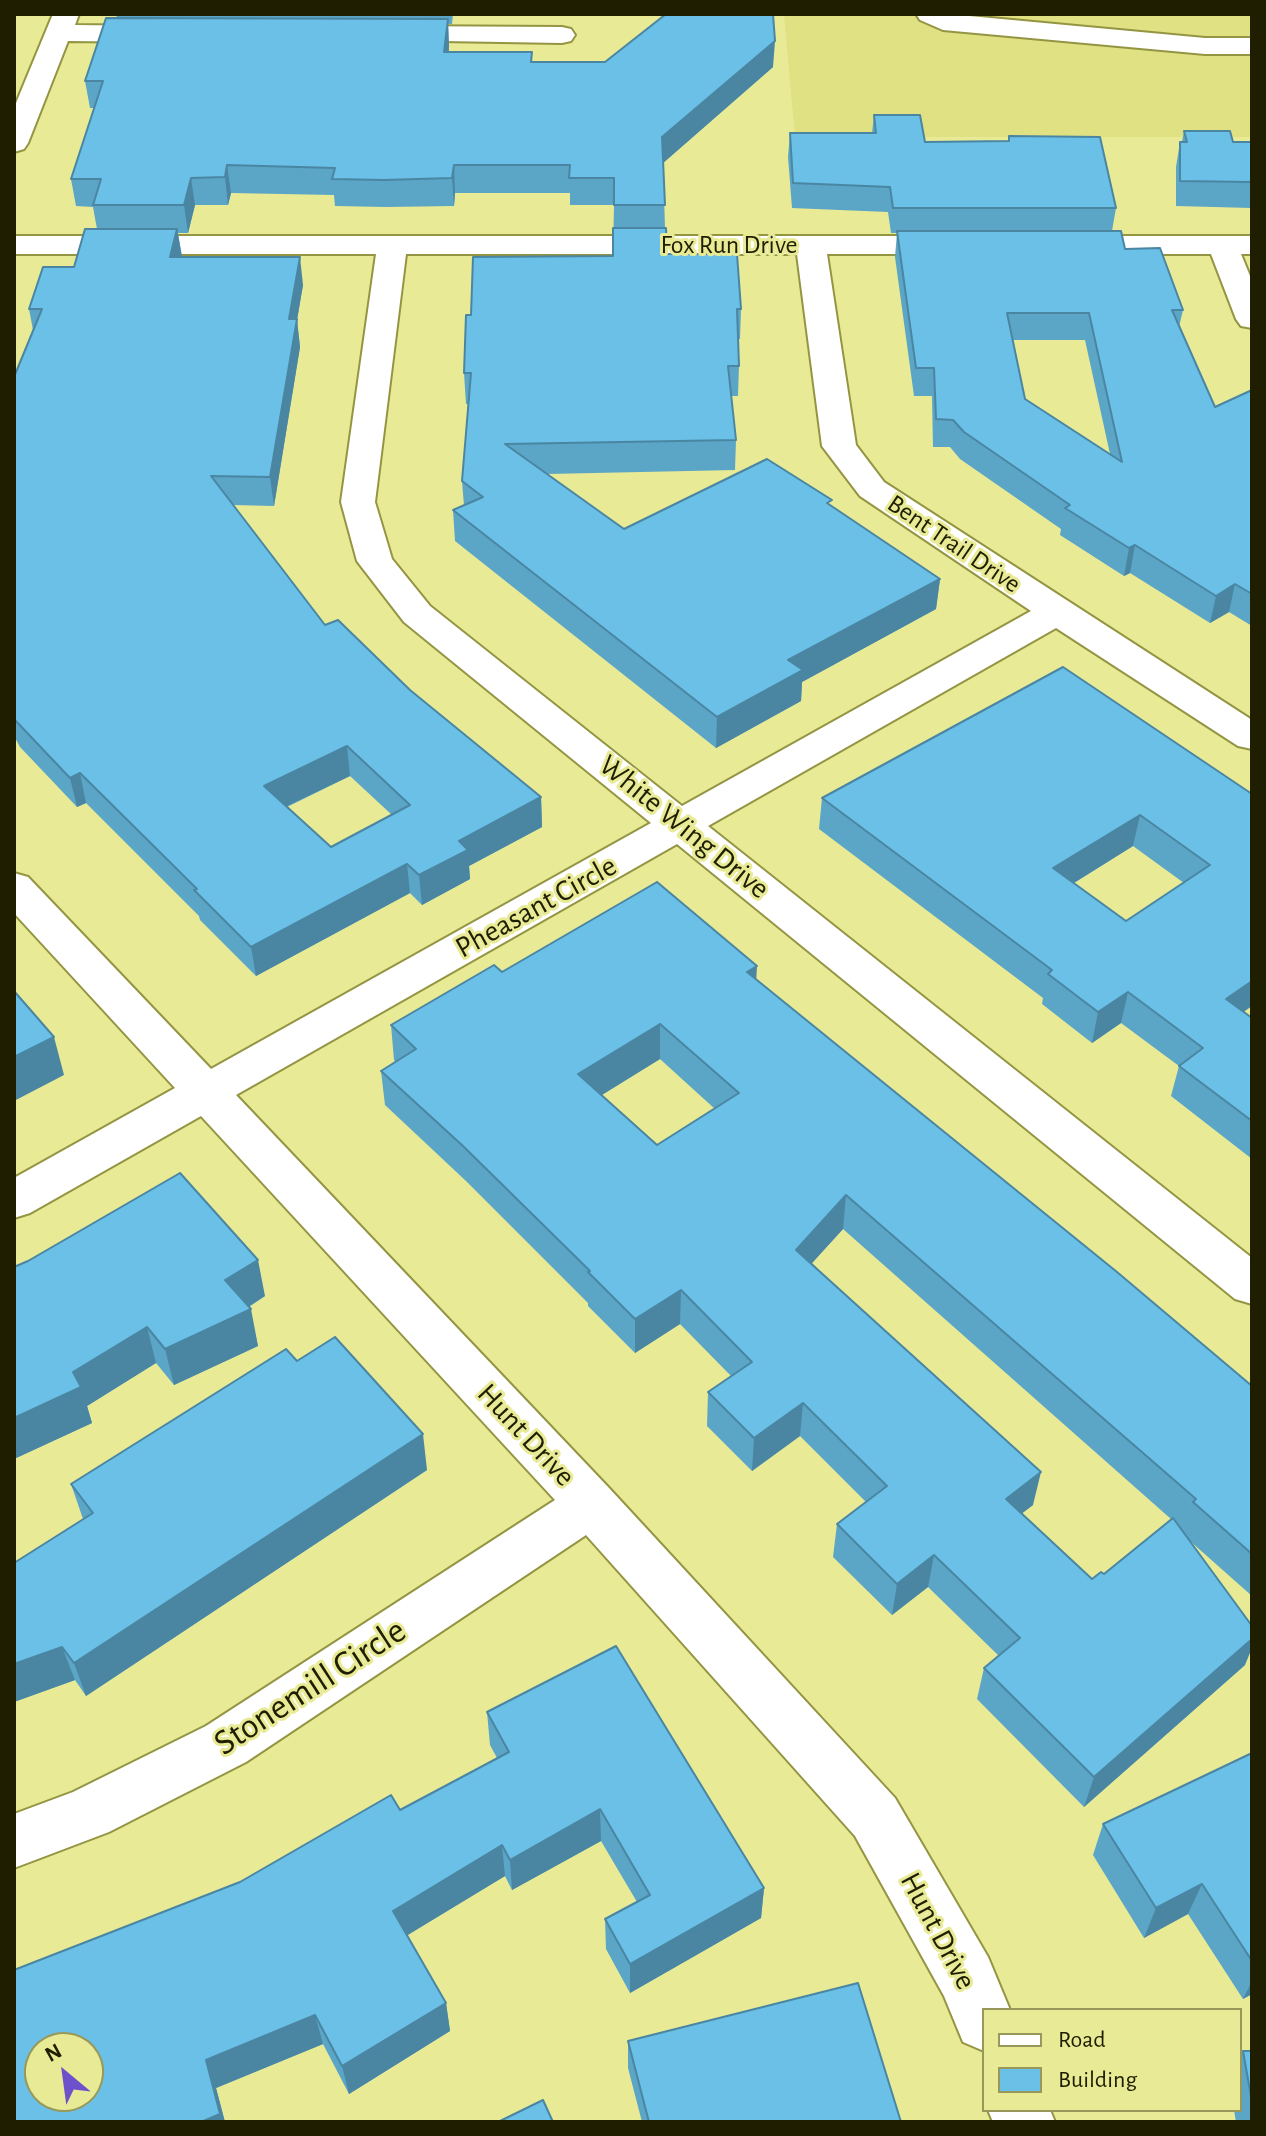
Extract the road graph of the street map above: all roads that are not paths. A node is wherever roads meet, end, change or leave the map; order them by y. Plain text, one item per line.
1 (929, 14) edge
2 (62, 24) edge
3 (185, 34) edge
4 (358, 34) edge
5 (562, 35) dead end
6 (1252, 46) edge
7 (14, 143) edge
8 (14, 245) edge
9 (392, 245) junction
10 (811, 245) junction
11 (985, 245) edge
12 (1032, 245) edge
13 (1237, 245) edge
14 (1252, 319) edge
15 (1057, 612) junction
16 (1252, 737) edge
17 (682, 825) junction
18 (14, 887) edge
19 (203, 1092) junction
20 (14, 1200) edge
21 (1252, 1285) edge
22 (591, 1504) junction
23 (14, 1841) edge
24 (982, 2016) edge

1 - 6 street
2 - 3 street
2 - 7 street
4 - 5 street
8 - 9 street, Fox Run Drive
9 - 10 street, Fox Run Drive
9 - 17 street, White Wing Drive
10 - 11 street, Fox Run Drive
10 - 15 street, Bent Trail Drive
12 - 13 street
13 - 14 street
15 - 16 street, Bent Trail Drive
15 - 17 street, Pheasant Circle
17 - 19 street, Pheasant Circle
17 - 21 street, White Wing Drive
18 - 19 street, Hunt Drive
19 - 20 street, Pheasant Circle
19 - 22 street, Hunt Drive
22 - 23 street, Stonemill Circle
22 - 24 street, Hunt Drive

